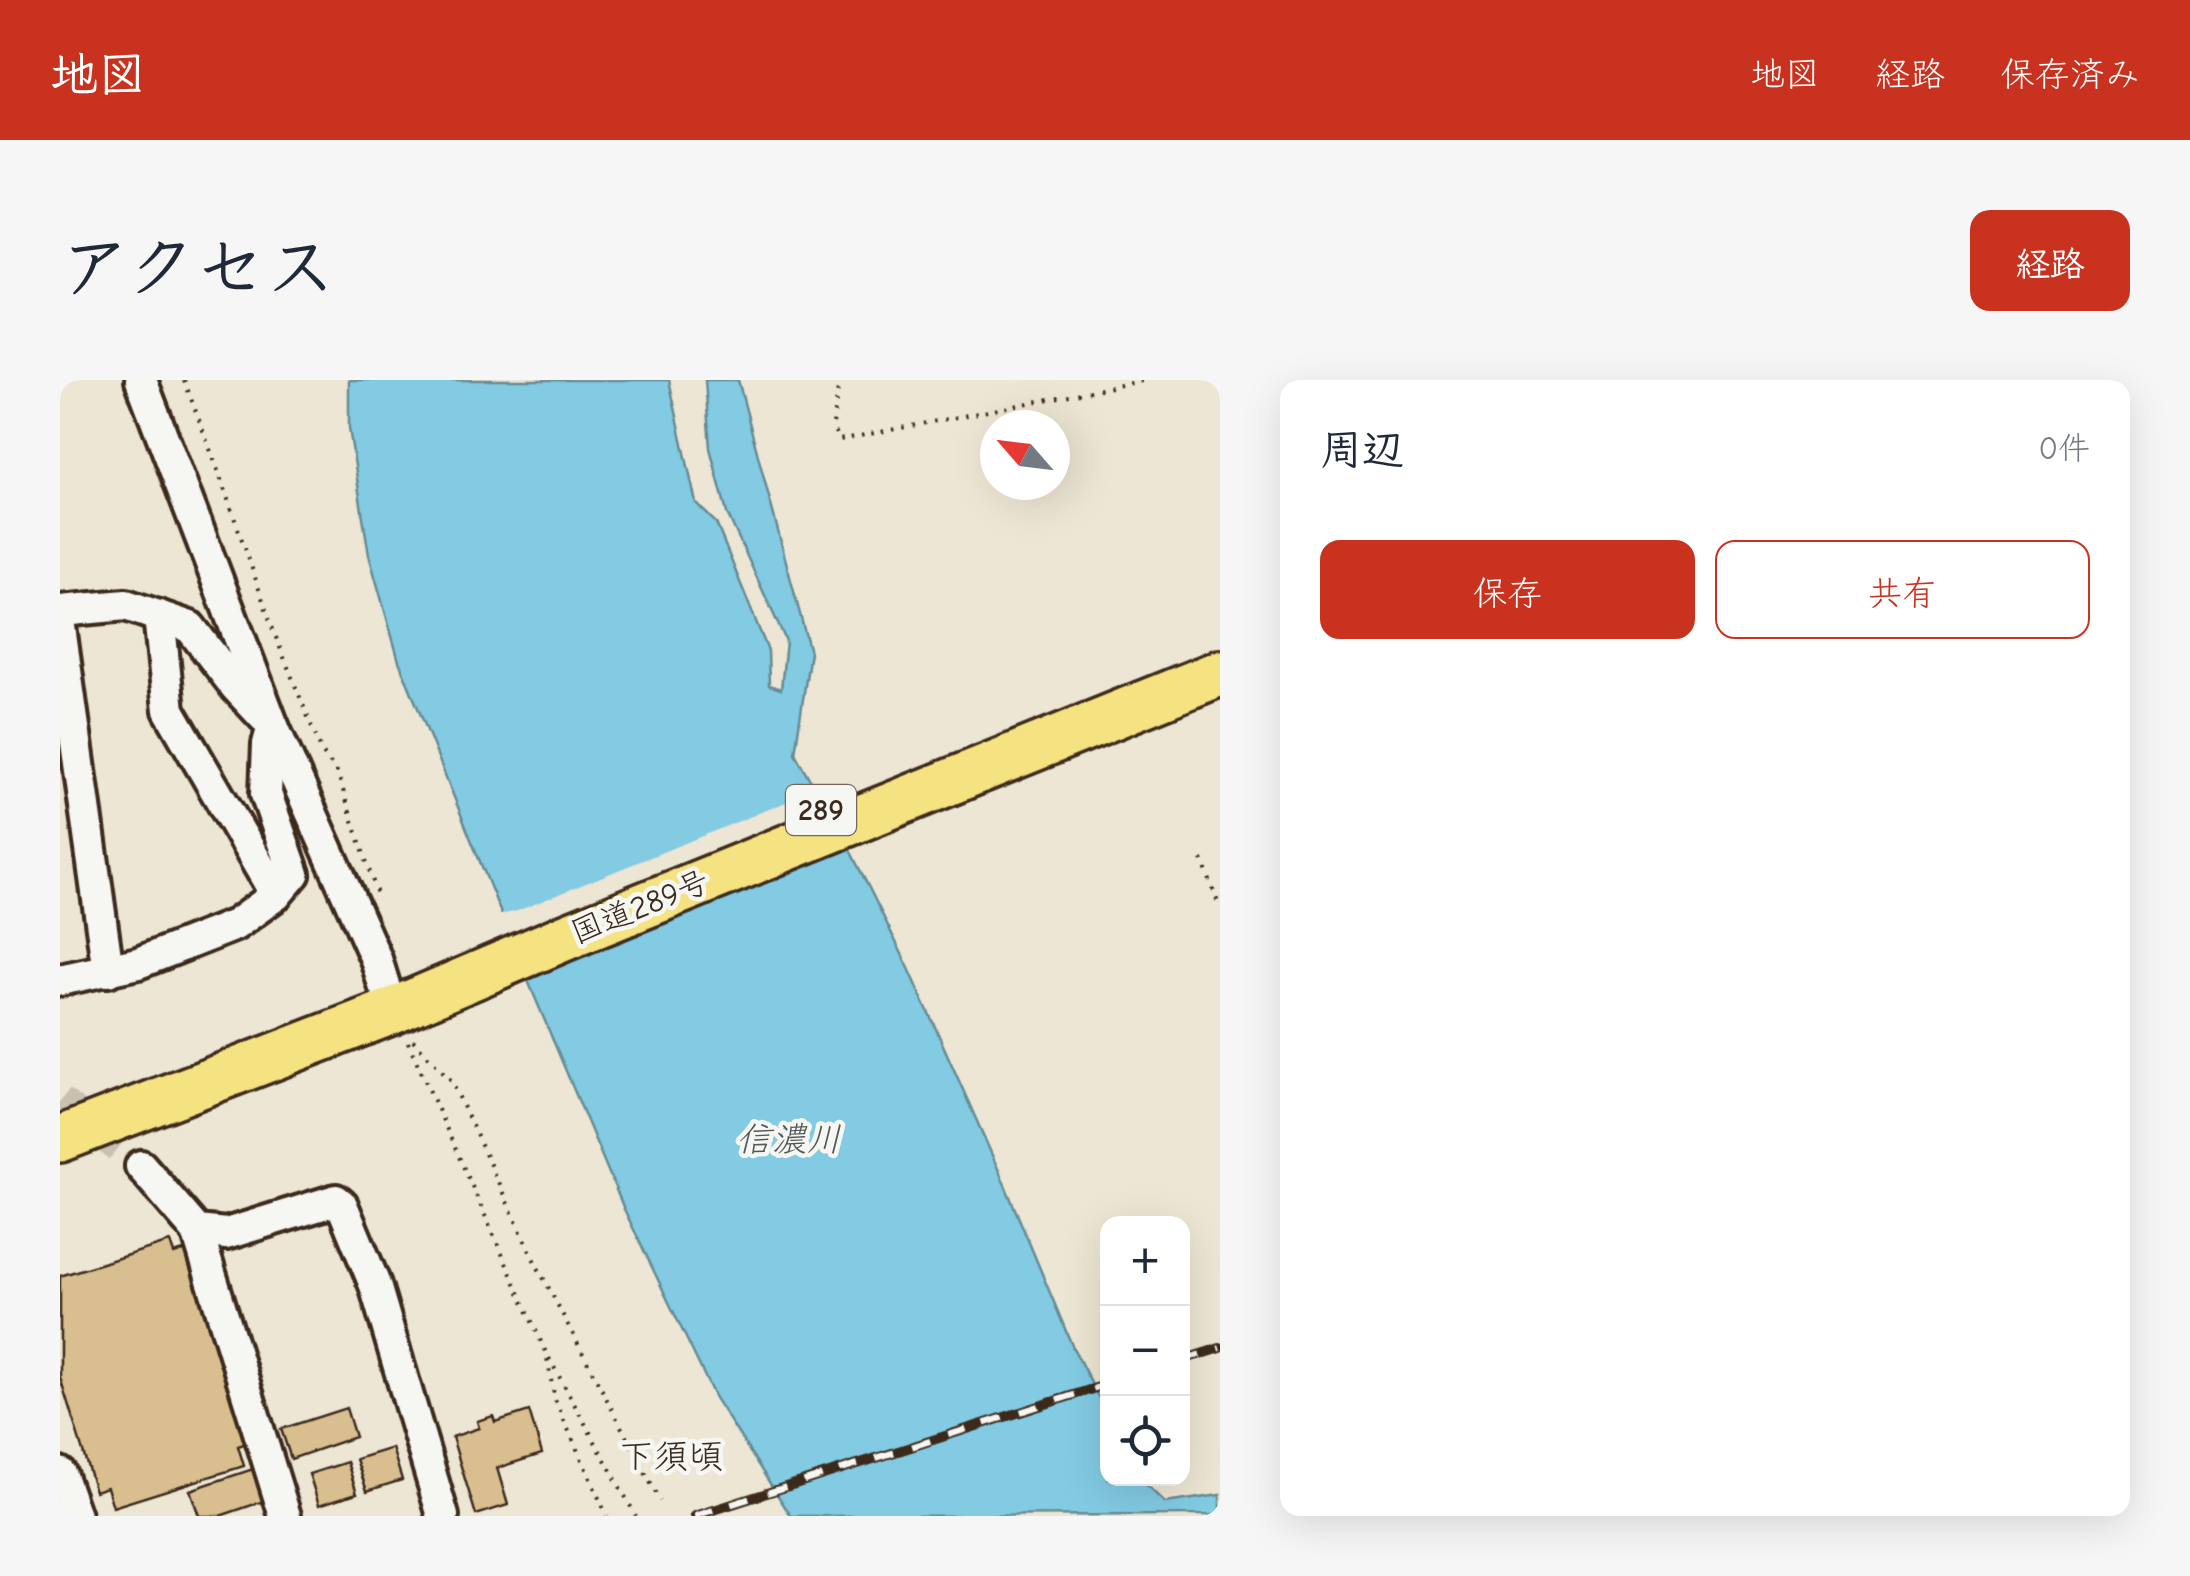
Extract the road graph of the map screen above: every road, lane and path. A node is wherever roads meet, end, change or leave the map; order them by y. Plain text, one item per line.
1 (140, 380) edge
2 (184, 380) edge
3 (839, 380) edge
4 (1147, 380) edge
5 (1122, 382) edge
6 (60, 610) edge
7 (158, 616) junction
8 (60, 627) edge
9 (1220, 648) edge
10 (1220, 674) edge
11 (273, 726) junction
12 (1202, 859) dead end
13 (276, 895) junction
14 (1220, 908) edge
15 (368, 940) junction
16 (108, 970) junction
17 (60, 980) edge
18 (412, 983) junction
19 (60, 1108) edge
20 (60, 1140) edge
21 (141, 1166) tunnel mouth
22 (197, 1231) junction
23 (546, 1354) junction
24 (60, 1472) edge
25 (660, 1501) dead end
26 (75, 1516) edge
27 (286, 1516) edge
28 (444, 1516) edge
29 (606, 1516) edge
30 (636, 1516) edge

1 - 11 street
2 - 15 path
3 - 5 path
4 - 5 path
6 - 7 street
7 - 11 street
7 - 13 street
8 - 16 street
9 - 18 highway, 国道289号 / 289
10 - 18 highway, 国道289号 / 289
11 - 13 street
11 - 15 street
12 - 14 path
13 - 16 street
15 - 18 street
16 - 17 street
18 - 19 highway, 国道289号 / 289
18 - 20 highway, 国道289号 / 289
21 - 22 street
22 - 27 street
22 - 28 street
23 - 25 path
23 - 29 path
23 - 30 path
24 - 26 street

